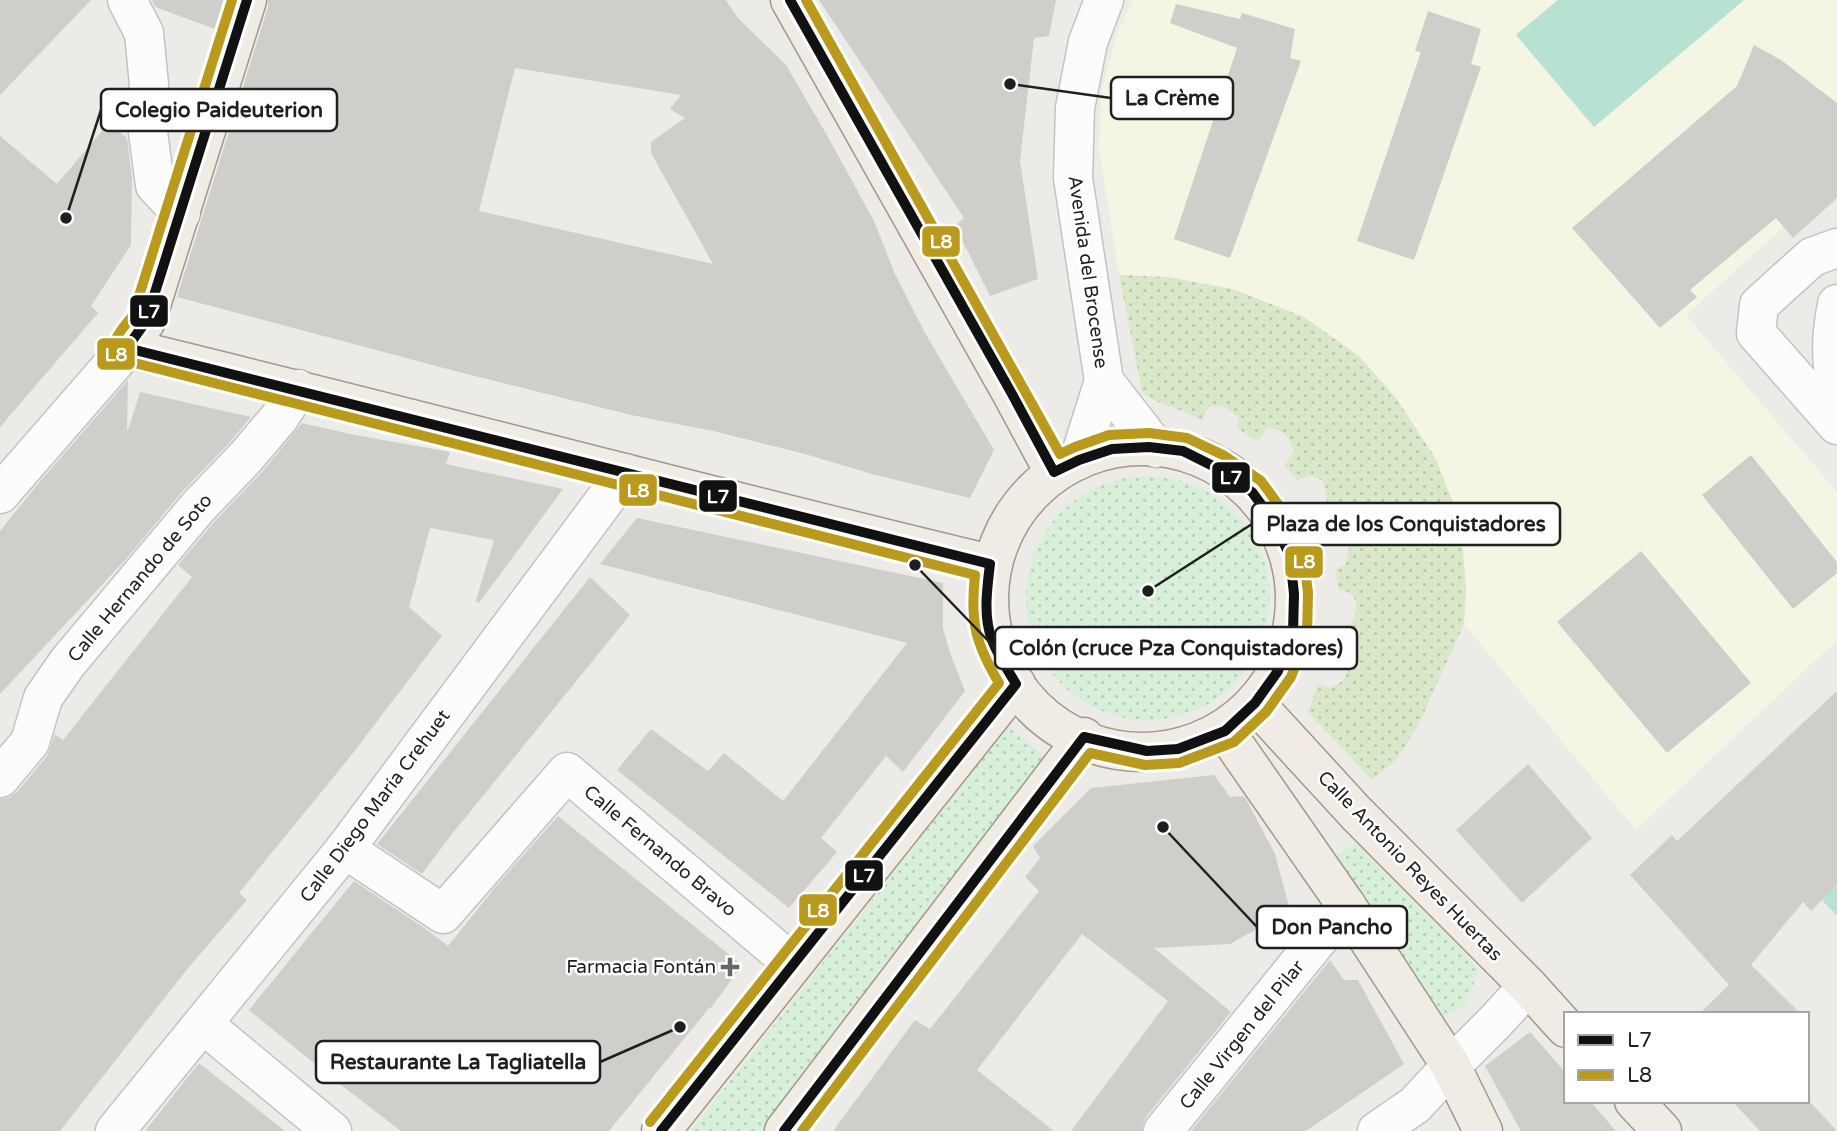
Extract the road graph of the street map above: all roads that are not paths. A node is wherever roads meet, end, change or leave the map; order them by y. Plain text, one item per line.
1 (127, 0) edge
2 (247, 0) edge
3 (790, 0) edge
4 (1104, 0) edge
5 (181, 213) junction
6 (1837, 247) edge
7 (1837, 304) edge
8 (128, 348) junction
9 (1104, 381) junction
10 (298, 389) junction
11 (1837, 391) edge
12 (1837, 425) edge
13 (1156, 448) junction
14 (1066, 466) junction
15 (625, 473) junction
16 (0, 494) edge
17 (990, 564) junction
18 (1016, 684) junction
19 (1255, 703) junction
20 (1225, 731) junction
21 (1084, 737) junction
22 (0, 778) edge
23 (345, 849) junction
24 (1346, 905) junction
25 (793, 964) junction
26 (1528, 986) junction
27 (203, 1024) junction
28 (1564, 1026) edge
29 (1451, 1066) junction
30 (1636, 1103) edge
31 (115, 1131) edge
32 (332, 1131) edge
33 (661, 1131) edge
34 (784, 1131) edge
35 (1163, 1131) edge
36 (1377, 1131) edge
37 (1483, 1131) edge
38 (1662, 1131) edge

1 - 5 street
2 - 5 main road
3 - 14 main road
4 - 9 street, Avenida del Brocense
5 - 8 main road
6 - 12 street
7 - 11 street
8 - 10 main road
8 - 16 street
9 - 13 street, Avenida del Brocense
9 - 14 street, Avenida del Brocense
10 - 15 main road
10 - 22 street, Calle Hernando de Soto
13 - 14 main road
13 - 19 main road
14 - 17 main road
15 - 17 main road
15 - 23 street, Calle Diego María Crehuet
17 - 18 main road
18 - 21 main road
18 - 25 main road
19 - 20 main road
19 - 26 main road, Calle Antonio Reyes Huertas
20 - 21 main road
20 - 24 main road
21 - 34 main road
23 - 25 street, Calle Fernando Bravo
23 - 27 street, Calle Diego María Crehuet
24 - 29 main road
24 - 35 street, Calle Virgen del Pilar
25 - 33 main road
26 - 28 main road, Calle Antonio Reyes Huertas
26 - 29 street
27 - 31 street, Calle Diego María Crehuet
27 - 32 street
29 - 36 street
29 - 37 main road
30 - 38 main road

